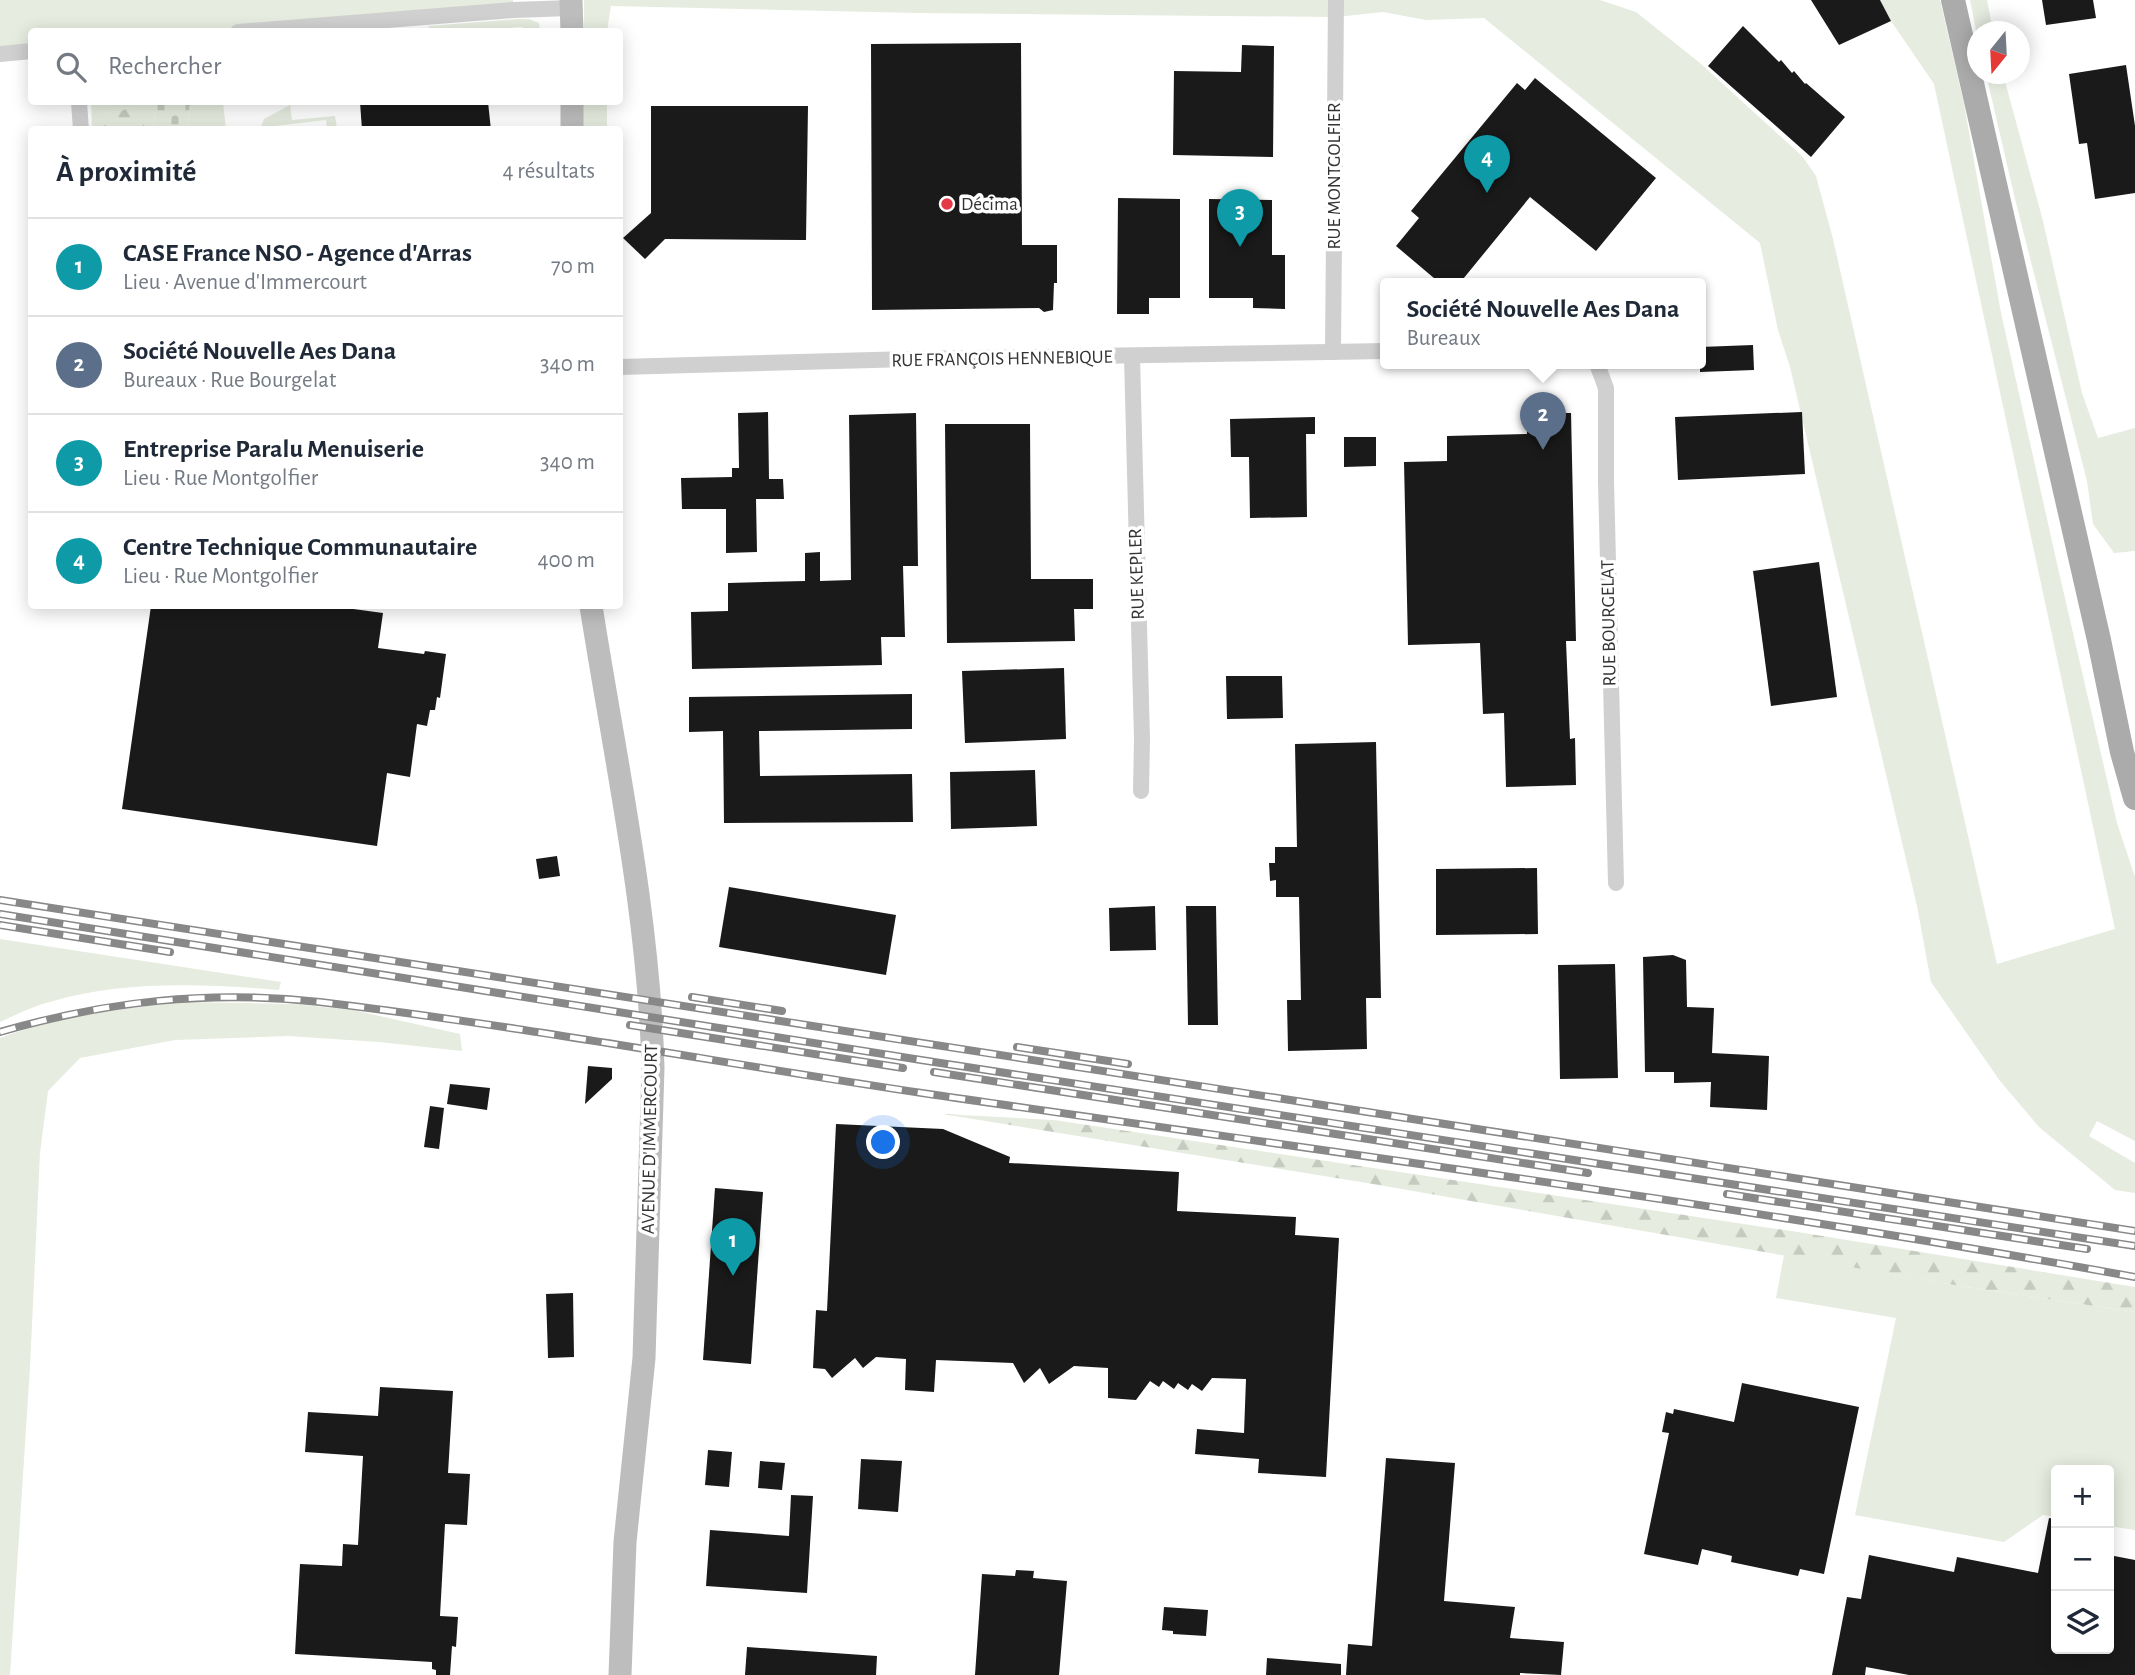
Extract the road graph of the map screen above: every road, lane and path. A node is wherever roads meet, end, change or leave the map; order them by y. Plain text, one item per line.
1 (1336, 0) edge
2 (1953, 0) edge
3 (571, 4) edge
4 (288, 28) edge
5 (572, 28) edge
6 (28, 51) edge
7 (0, 54) edge
8 (79, 105) edge
9 (572, 105) edge
10 (81, 126) edge
11 (572, 126) edge
12 (1380, 351) edge
13 (1333, 352) junction
14 (1132, 356) junction
15 (623, 367) edge
16 (1599, 369) edge
17 (591, 609) edge
18 (1140, 791) dead end
19 (2135, 798) edge
20 (1616, 883) dead end
21 (620, 1675) edge

1 - 13 street, RUE MONTGOLFIER
2 - 19 main road
3 - 4 street
3 - 5 main road
6 - 7 street
8 - 10 street
9 - 11 main road
12 - 13 street, RUE FRANÇOIS HENNEBIQUE
13 - 14 street, RUE FRANÇOIS HENNEBIQUE
14 - 15 street, RUE FRANÇOIS HENNEBIQUE
14 - 18 street, RUE KEPLER
16 - 20 street, RUE BOURGELAT
17 - 21 main road, AVENUE D'IMMERCOURT

